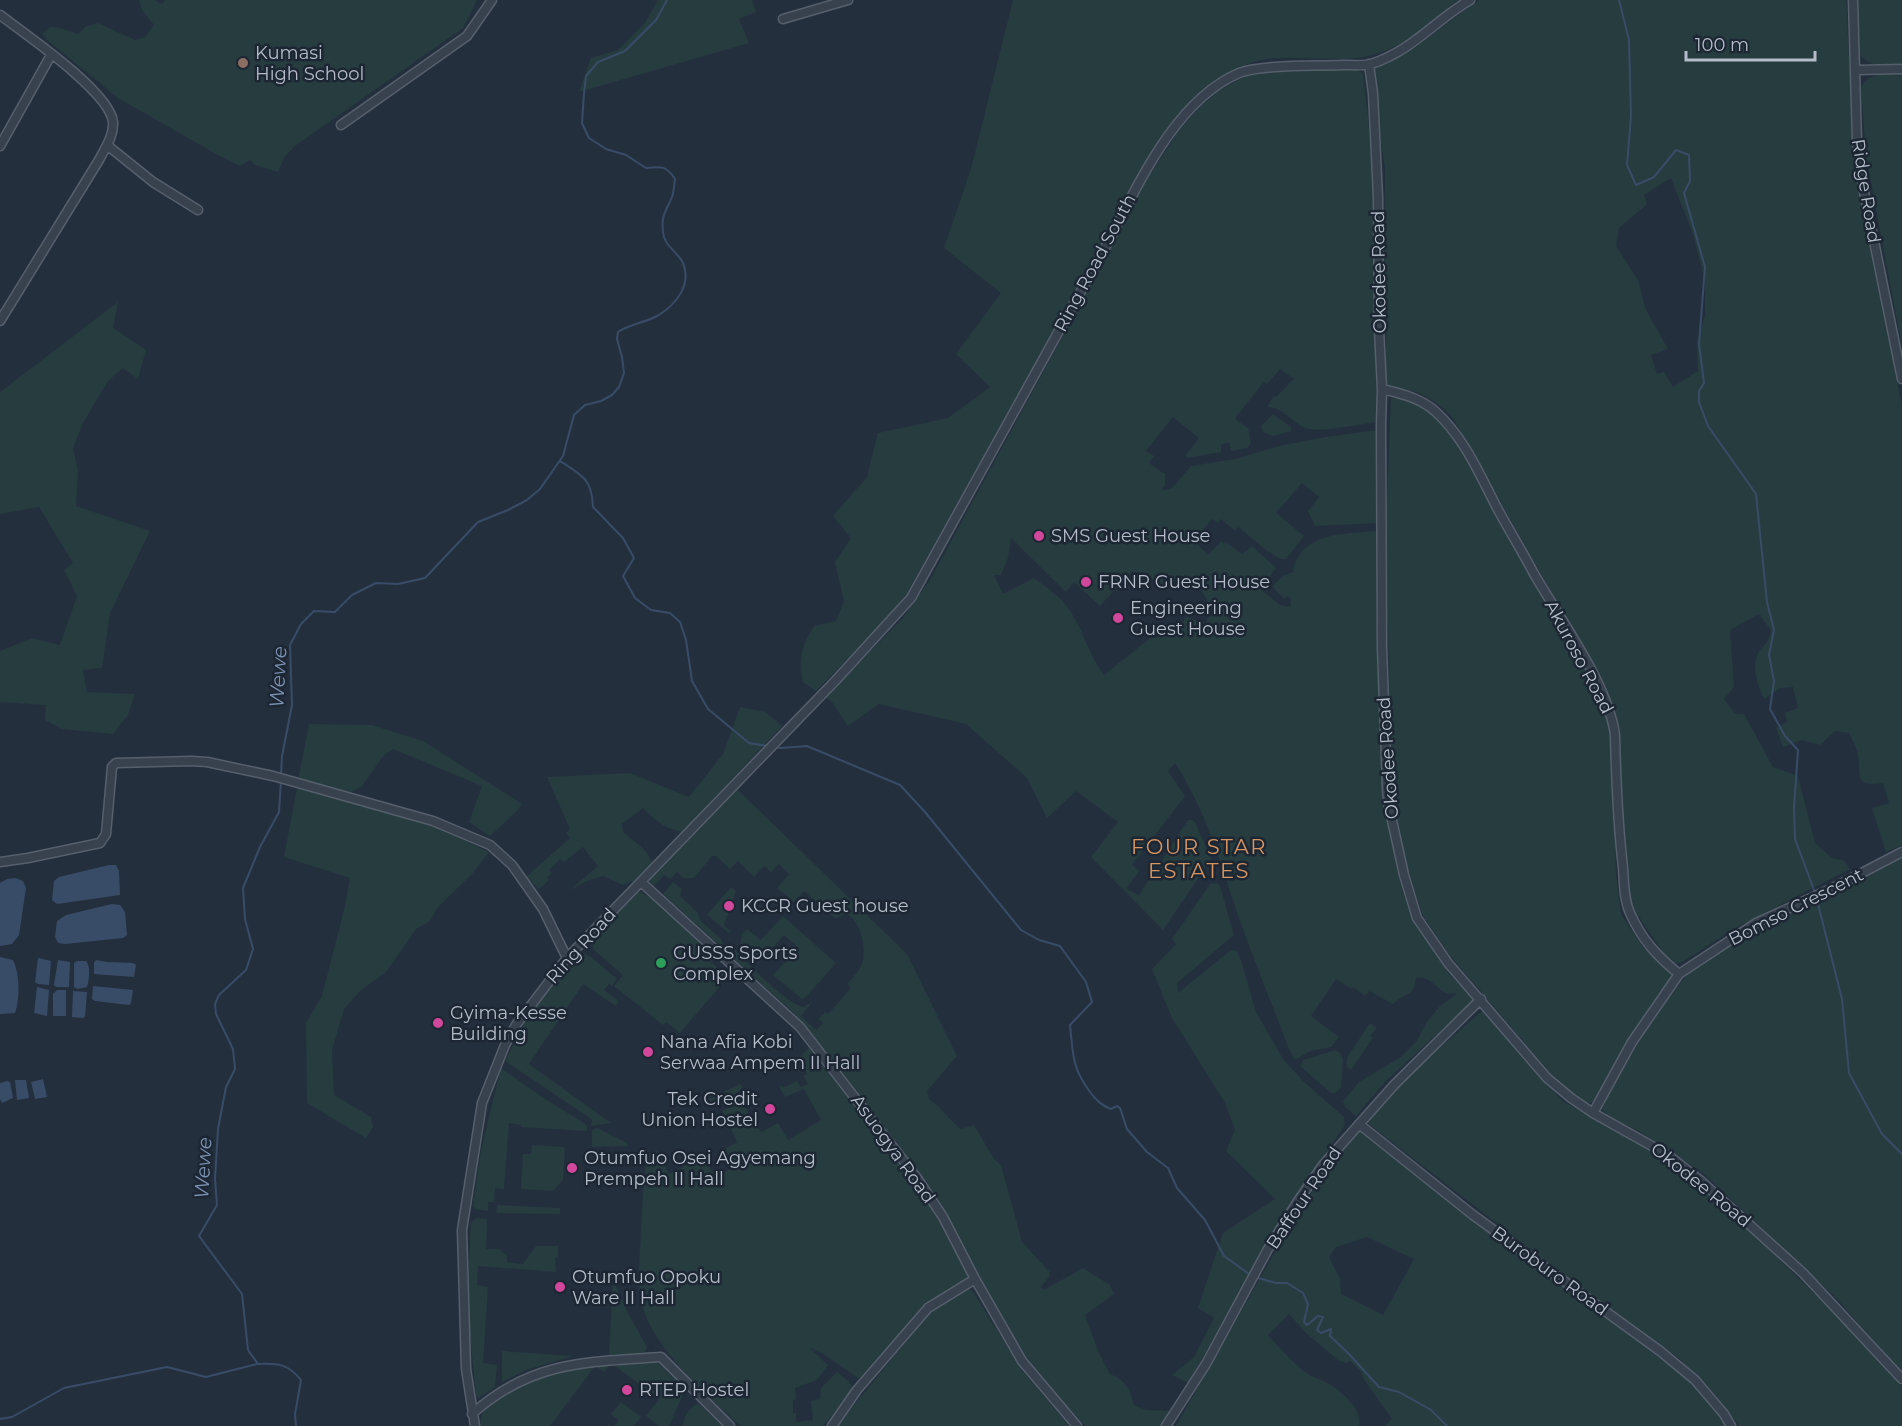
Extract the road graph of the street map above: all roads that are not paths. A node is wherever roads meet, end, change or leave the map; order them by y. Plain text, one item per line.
1 (492, 0) edge
2 (848, 0) edge
3 (1470, 0) edge
4 (1853, 0) edge
5 (0, 15) edge
6 (783, 19) dead end
7 (51, 55) junction
8 (1369, 64) junction
9 (1902, 69) edge
10 (1857, 70) junction
11 (341, 125) dead end
12 (107, 145) junction
13 (0, 146) edge
14 (198, 210) dead end
15 (0, 321) edge
16 (1902, 379) edge
17 (1382, 389) junction
18 (836, 680) joint
19 (1902, 852) edge
20 (0, 862) edge
21 (641, 882) junction
22 (567, 958) junction
23 (1678, 974) junction
24 (1480, 999) junction
25 (1593, 1113) junction
26 (1359, 1124) junction
27 (975, 1279) junction
28 (1902, 1379) edge
29 (472, 1414) junction
30 (475, 1426) edge
31 (730, 1426) edge
32 (832, 1426) edge
33 (1077, 1426) edge
34 (1166, 1426) edge
35 (1731, 1426) edge

1 - 11 street
2 - 6 street
3 - 8 street, Ring Road South
4 - 10 street, Ridge Road
5 - 7 street
7 - 12 street
7 - 13 street
8 - 17 street, Okodee Road
8 - 18 street, Ring Road South
9 - 10 street
10 - 16 street, Ridge Road
12 - 14 street
12 - 15 street
17 - 23 street, Akuroso Road
17 - 24 street, Okodee Road
18 - 21 street, Ring Road
19 - 23 street, Bomso Crescent
20 - 22 street
21 - 22 street, Ring Road
21 - 27 street, Asuogya Road
22 - 29 street, Ring Road
23 - 25 street, Bomso Crescent
24 - 25 street, Okodee Road
24 - 26 street, Baffour Road
25 - 28 street, Okodee Road
26 - 34 street, Baffour Road
26 - 35 street, Buroburo Road
27 - 32 street
27 - 33 street, Asuogya Road
29 - 30 street, Ring Road
29 - 31 street

